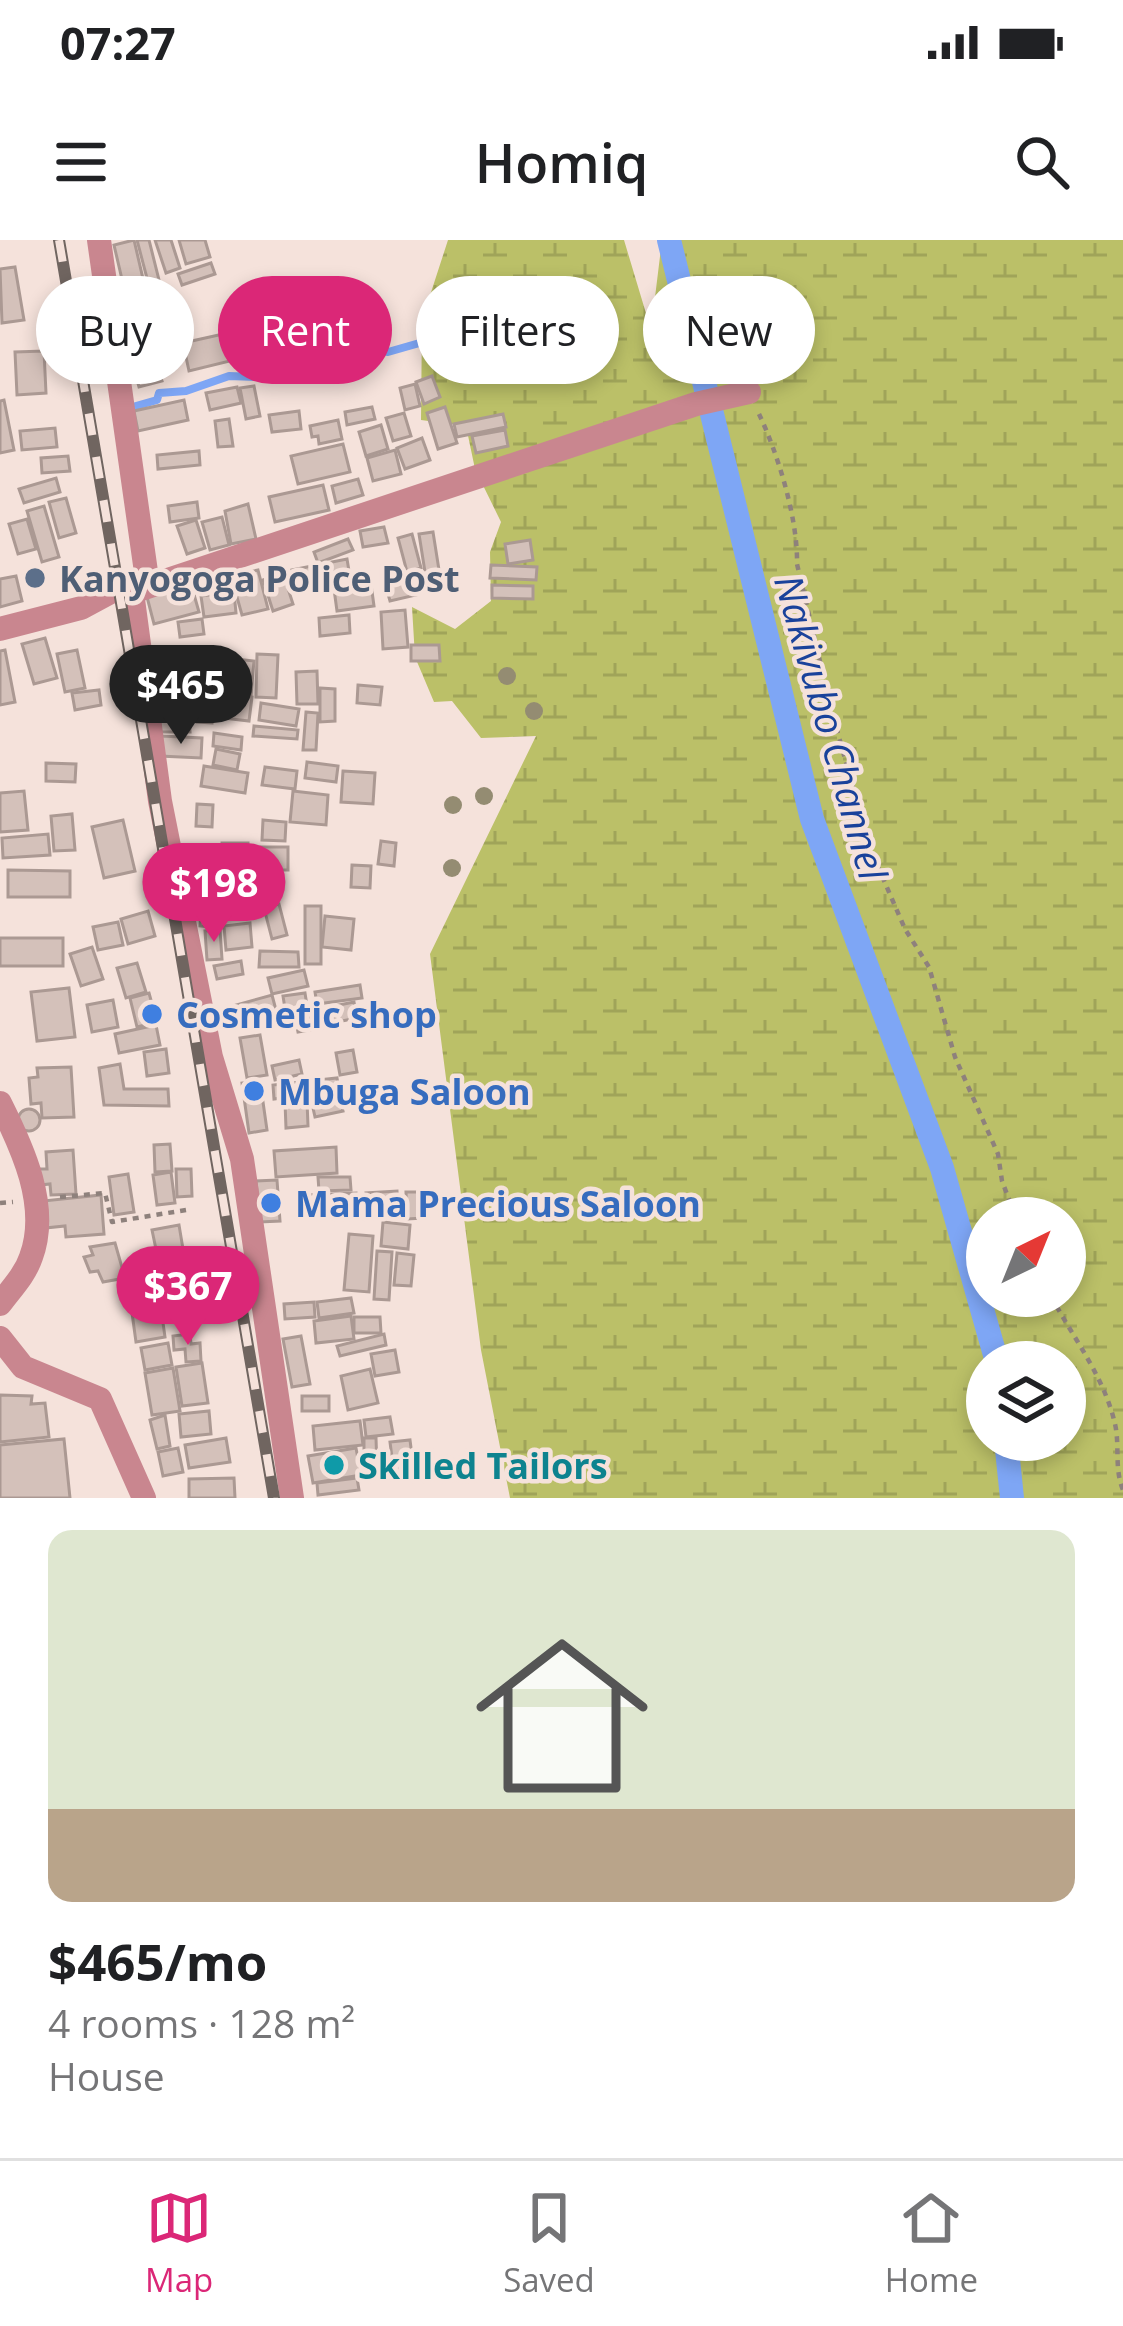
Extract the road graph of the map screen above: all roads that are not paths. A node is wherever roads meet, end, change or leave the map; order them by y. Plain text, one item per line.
1 (99, 240) edge
2 (745, 392) road end
3 (140, 589) junction
4 (0, 629) edge
5 (0, 1103) edge
6 (0, 1304) edge
7 (0, 1338) edge
8 (144, 1498) edge
9 (292, 1498) edge

1 - 3 street
2 - 3 street
3 - 4 street
3 - 9 street
5 - 6 street
7 - 8 street

